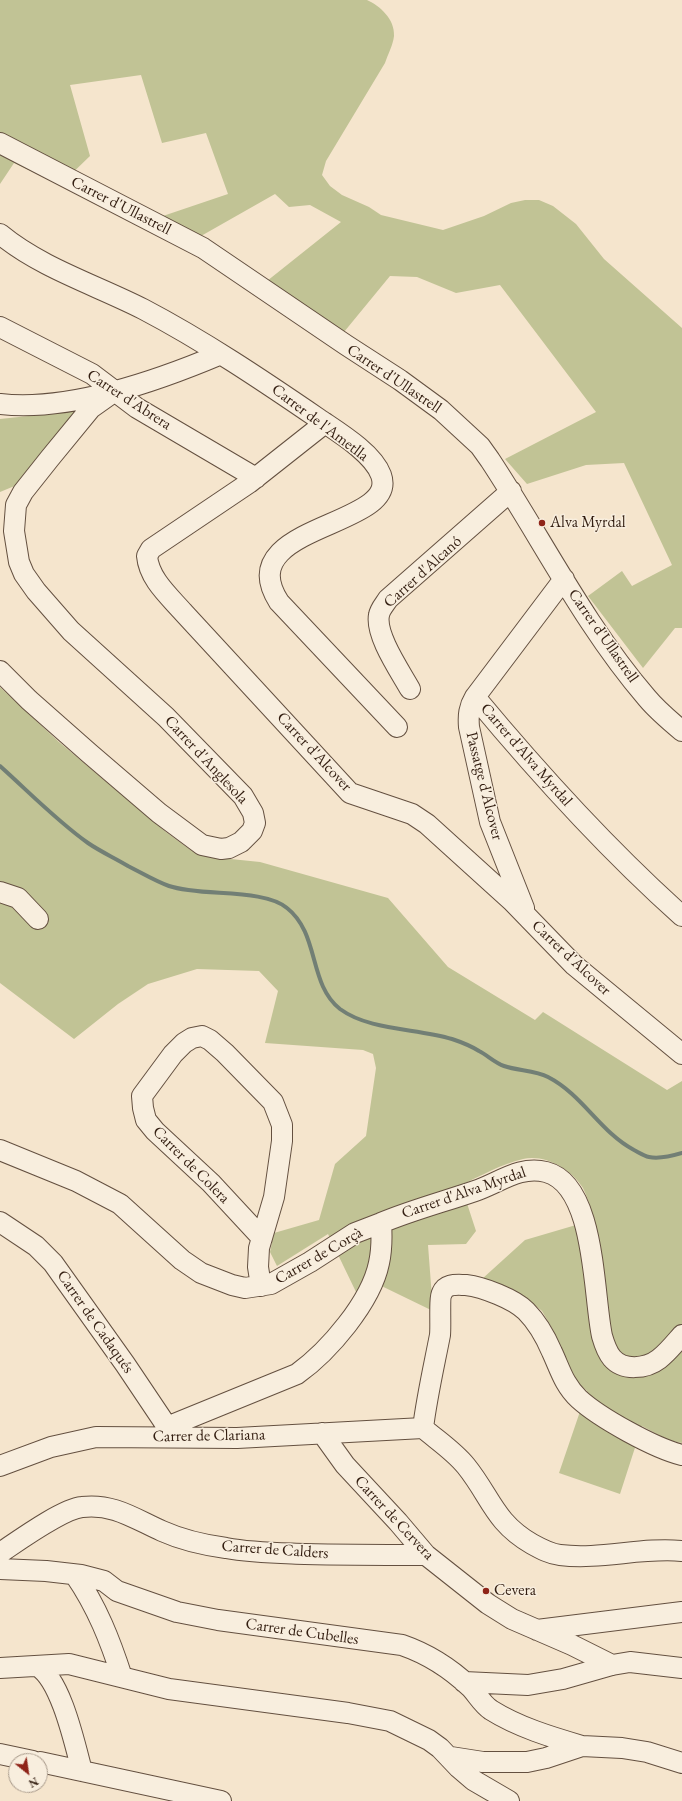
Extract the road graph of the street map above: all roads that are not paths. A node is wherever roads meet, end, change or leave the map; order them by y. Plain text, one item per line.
1 (0, 144) edge
2 (0, 234) edge
3 (0, 327) edge
4 (221, 354) junction
5 (115, 391) junction
6 (0, 404) edge
7 (325, 423) junction
8 (256, 478) junction
9 (511, 491) junction
10 (21, 497) junction
11 (0, 501) edge
12 (564, 579) junction
13 (0, 671) edge
14 (410, 689) dead end
15 (475, 696) junction
16 (397, 727) dead end
17 (678, 728) edge
18 (0, 892) edge
19 (682, 916) edge
20 (38, 919) dead end
21 (529, 920) junction
22 (682, 1054) edge
23 (0, 1150) edge
24 (0, 1222) edge
25 (381, 1223) junction
26 (262, 1238) junction
27 (261, 1286) junction
28 (682, 1335) edge
29 (423, 1428) junction
30 (171, 1432) junction
31 (322, 1433) junction
32 (682, 1455) edge
33 (0, 1466) edge
34 (682, 1551) edge
35 (0, 1553) edge
36 (426, 1555) junction
37 (0, 1569) edge
38 (75, 1574) junction
39 (682, 1612) edge
40 (536, 1630) junction
41 (612, 1665) junction
42 (37, 1666) junction
43 (0, 1668) edge
44 (682, 1668) edge
45 (122, 1677) junction
46 (464, 1682) junction
47 (582, 1746) junction
48 (451, 1757) junction
49 (682, 1763) edge
50 (48, 1764) edge
51 (82, 1771) junction
52 (221, 1801) edge
53 (509, 1801) edge

1 - 9 street, Carrer d'Ullastrell
2 - 4 street, Carrer de l'Ametlla
3 - 5 street, Carrer d'Abrera
4 - 5 street
4 - 7 street, Carrer de l'Ametlla
5 - 6 street
5 - 8 street, Carrer d'Abrera
5 - 10 street, Carrer d'Anglesola
7 - 8 street, Carrer d'Alcover
7 - 16 street, Carrer de l'Ametlla
8 - 21 street, Carrer d'Alcover
9 - 12 street, Carrer d'Ullastrell
9 - 14 street, Carrer d'Alcanó
10 - 11 street
10 - 13 street, Carrer d'Anglesola
12 - 15 street, Carrer d'Alva Myrdal
12 - 17 street, Carrer d'Ullastrell
15 - 19 street, Carrer d'Alva Myrdal
15 - 21 street, Passatge d'Alcover
18 - 20 street
21 - 22 street, Carrer d'Alcover
23 - 27 street, Carrer de Corçà
24 - 30 street, Carrer de Cadaqués
25 - 27 street, Carrer de Corçà
25 - 28 street, Carrer d'Alva Myrdal
25 - 30 street, Carrer de Corçà
26 - 26 street, Carrer de Colera
26 - 27 street, Carrer de Colera
29 - 31 street, Carrer de Clariana
29 - 32 street
29 - 34 street
30 - 31 street, Carrer de Clariana
30 - 33 street, Carrer de Clariana
31 - 36 street, Carrer de Cervera
35 - 36 street, Carrer de Calders
36 - 40 street, Carrer de Cervera
37 - 38 street, Carrer de Cubelles
38 - 45 street
38 - 46 street, Carrer de Cubelles
39 - 40 street
40 - 41 street, Carrer de Cervera
41 - 44 street
41 - 46 street
42 - 43 street
42 - 45 street
42 - 51 street
45 - 48 street
46 - 47 street, Carrer de Cubelles
47 - 48 street
47 - 49 street
48 - 53 street
50 - 51 street
51 - 52 street

